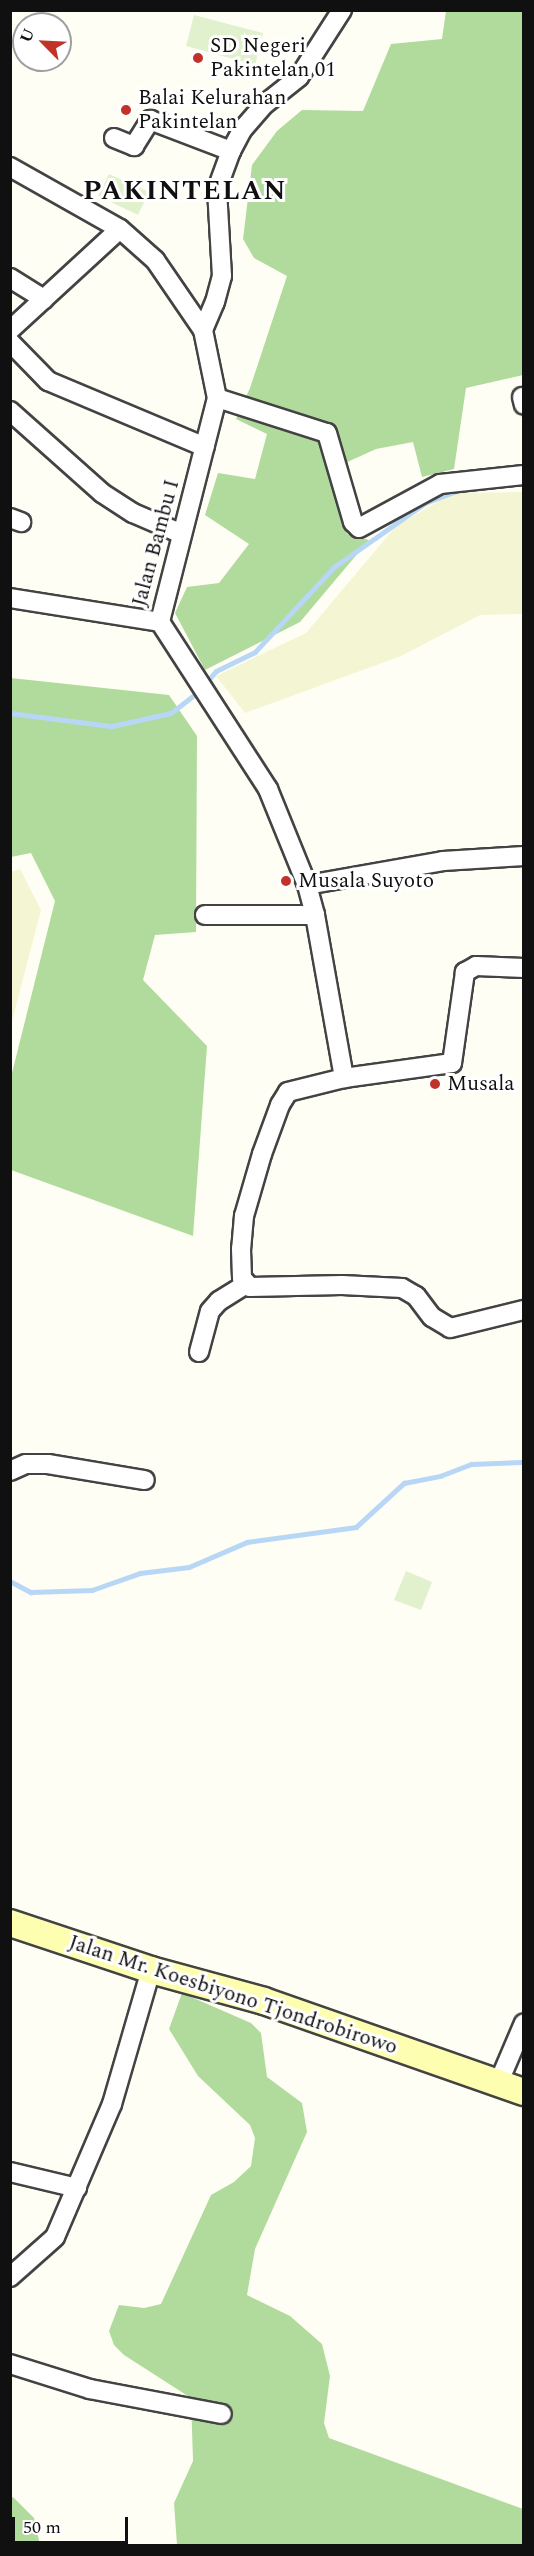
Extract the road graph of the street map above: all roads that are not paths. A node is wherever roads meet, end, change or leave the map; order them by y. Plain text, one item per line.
1 (342, 10) edge
2 (114, 138) dead end
3 (231, 151) junction
4 (10, 167) edge
5 (120, 230) junction
6 (10, 278) edge
7 (44, 299) junction
8 (10, 330) edge
9 (203, 330) junction
10 (10, 342) edge
11 (217, 398) junction
12 (10, 411) edge
13 (205, 447) junction
14 (524, 475) edge
15 (182, 534) junction
16 (10, 598) edge
17 (160, 622) junction
18 (524, 856) edge
19 (307, 885) junction
20 (205, 915) dead end
21 (315, 915) junction
22 (524, 968) edge
23 (344, 1078) junction
24 (245, 1285) junction
25 (524, 1310) edge
26 (200, 1352) dead end
27 (10, 1471) edge
28 (145, 1480) dead end
29 (10, 1923) edge
30 (151, 1970) junction
31 (524, 2023) edge
32 (498, 2084) junction
33 (524, 2092) edge
34 (10, 2172) edge
35 (77, 2188) junction
36 (10, 2277) edge
37 (10, 2364) edge
38 (222, 2414) dead end

1 - 3 street
2 - 3 street
3 - 9 street
4 - 5 street
5 - 7 street
5 - 9 street
6 - 7 street
7 - 8 street
9 - 11 street, Jalan Bambu I
10 - 13 street
11 - 13 street, Jalan Bambu I
11 - 14 street
12 - 15 street
13 - 15 street, Jalan Bambu I
15 - 17 street, Jalan Bambu I
16 - 17 street, Jalan Bambu I
17 - 19 street
18 - 19 street
19 - 21 street
20 - 21 street
21 - 23 street
22 - 23 street
23 - 24 street
24 - 25 street
24 - 26 street
27 - 28 street
29 - 30 main road, Jalan Mr. Koesbiyono Tjondrobirowo
30 - 32 main road, Jalan Mr. Koesbiyono Tjondrobirowo
30 - 35 street
31 - 32 street
32 - 33 main road, Jalan Mr. Koesbiyono Tjondrobirowo
34 - 35 street
35 - 36 street
37 - 38 street

